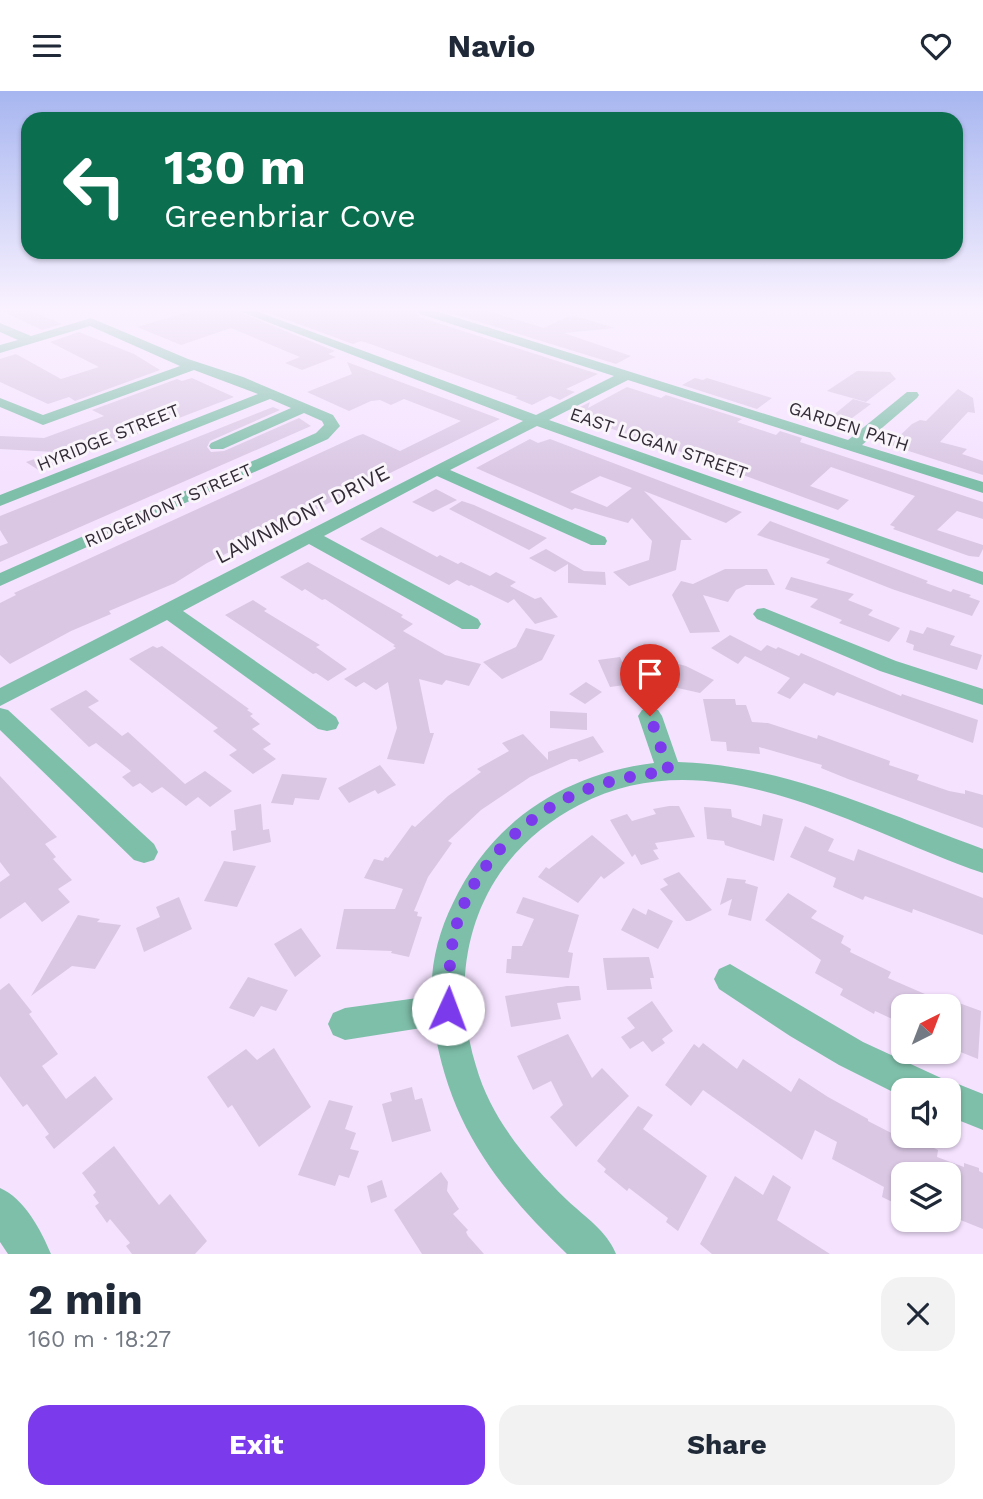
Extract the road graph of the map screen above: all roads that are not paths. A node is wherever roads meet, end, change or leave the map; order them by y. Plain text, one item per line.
1 (390, 365) edge
2 (595, 365) edge
3 (192, 366) joint
4 (626, 375) junction
5 (270, 394) junction
6 (912, 395) dead end
7 (0, 402) edge
8 (304, 408) junction
9 (536, 420) junction
10 (217, 446) dead end
11 (851, 446) junction
12 (436, 470) junction
13 (983, 488) edge
14 (0, 501) edge
15 (309, 536) junction
16 (598, 541) dead end
17 (983, 579) edge
18 (0, 580) edge
19 (167, 610) junction
20 (764, 614) dead end
21 (470, 624) dead end
22 (983, 697) edge
23 (0, 698) edge
24 (0, 716) edge
25 (650, 716) dead end
26 (327, 723) dead end
27 (669, 771) junction
28 (144, 852) dead end
29 (983, 861) edge
30 (730, 979) dead end
31 (448, 1009) junction
32 (345, 1024) dead end
33 (904, 1078) edge
34 (961, 1103) edge
35 (983, 1112) edge
36 (0, 1207) edge
37 (31, 1254) edge
38 (596, 1254) edge

1 - 9 street, EAST LOGAN STREET
2 - 4 street, GARDEN PATH
3 - 5 street
3 - 7 street
4 - 9 street, LAWNMONT DRIVE
4 - 11 street, GARDEN PATH
5 - 8 street
5 - 14 street, HYRIDGE STREET
6 - 11 street
8 - 10 street
8 - 18 street, RIDGEMONT STREET
9 - 12 street, LAWNMONT DRIVE
9 - 17 street, EAST LOGAN STREET
11 - 13 street, GARDEN PATH
12 - 15 street, LAWNMONT DRIVE
12 - 16 street
15 - 19 street, LAWNMONT DRIVE
15 - 21 street
19 - 23 street, LAWNMONT DRIVE
19 - 26 street
20 - 22 street
24 - 28 street
25 - 27 street
27 - 29 street
27 - 31 street
30 - 33 street
31 - 32 street
31 - 38 street
34 - 35 street
36 - 37 street

